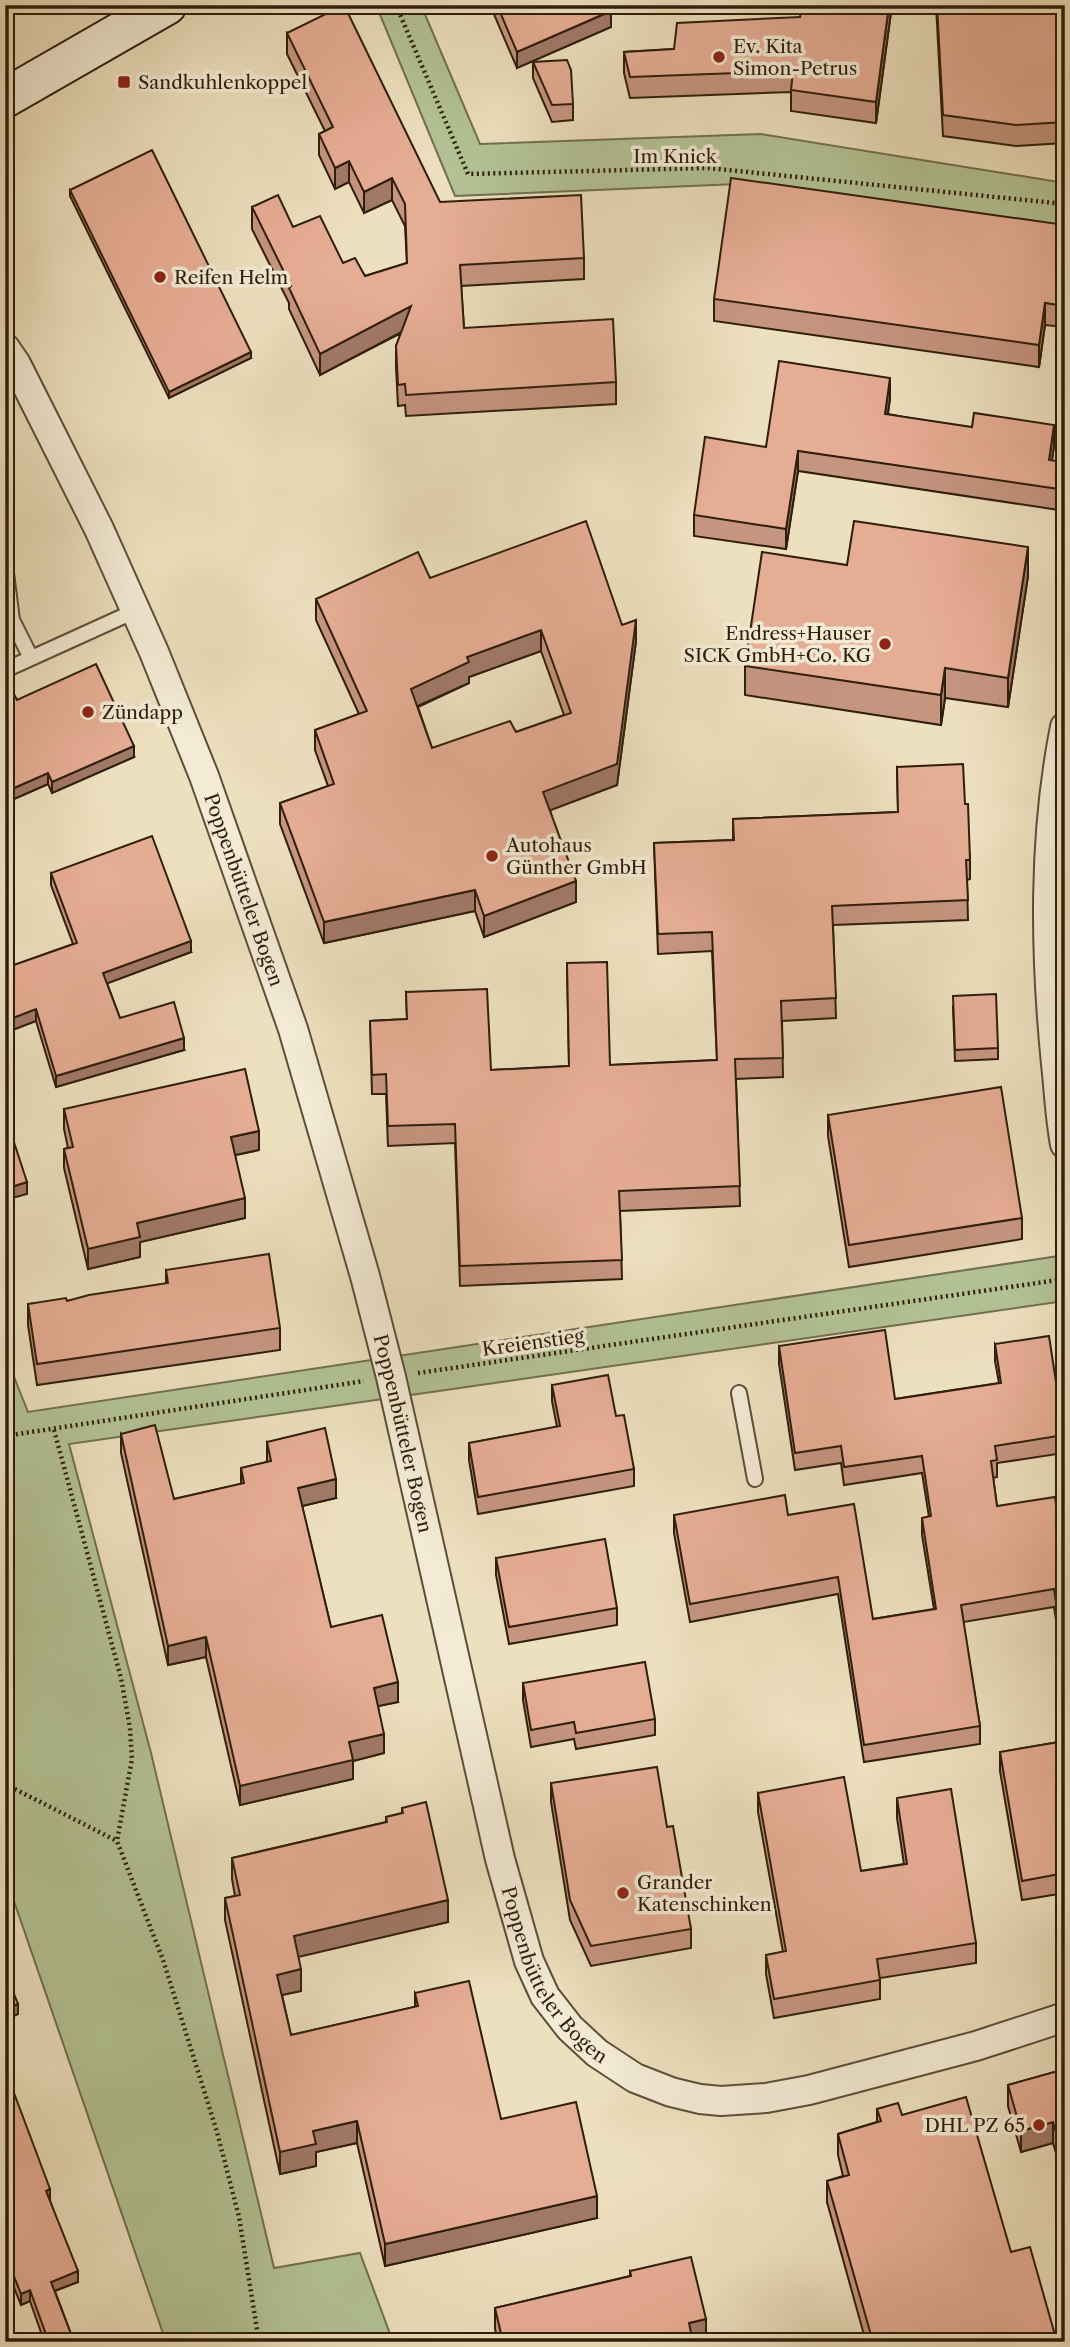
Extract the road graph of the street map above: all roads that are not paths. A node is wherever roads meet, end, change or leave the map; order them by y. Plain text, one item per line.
1 (167, 5) edge
2 (5, 97) edge
3 (9, 355) edge
4 (5, 565) edge
5 (135, 611) junction
6 (31, 658) junction
7 (5, 670) edge
8 (1065, 727) edge
9 (1065, 1144) edge
10 (739, 1393) dead end
11 (755, 1479) dead end
12 (1065, 2017) edge

1 - 2 main road
3 - 5 street, Poppenbütteler Bogen
4 - 6 lane
5 - 6 lane
5 - 12 street, Poppenbütteler Bogen
6 - 7 lane
8 - 9 street
10 - 11 lane

